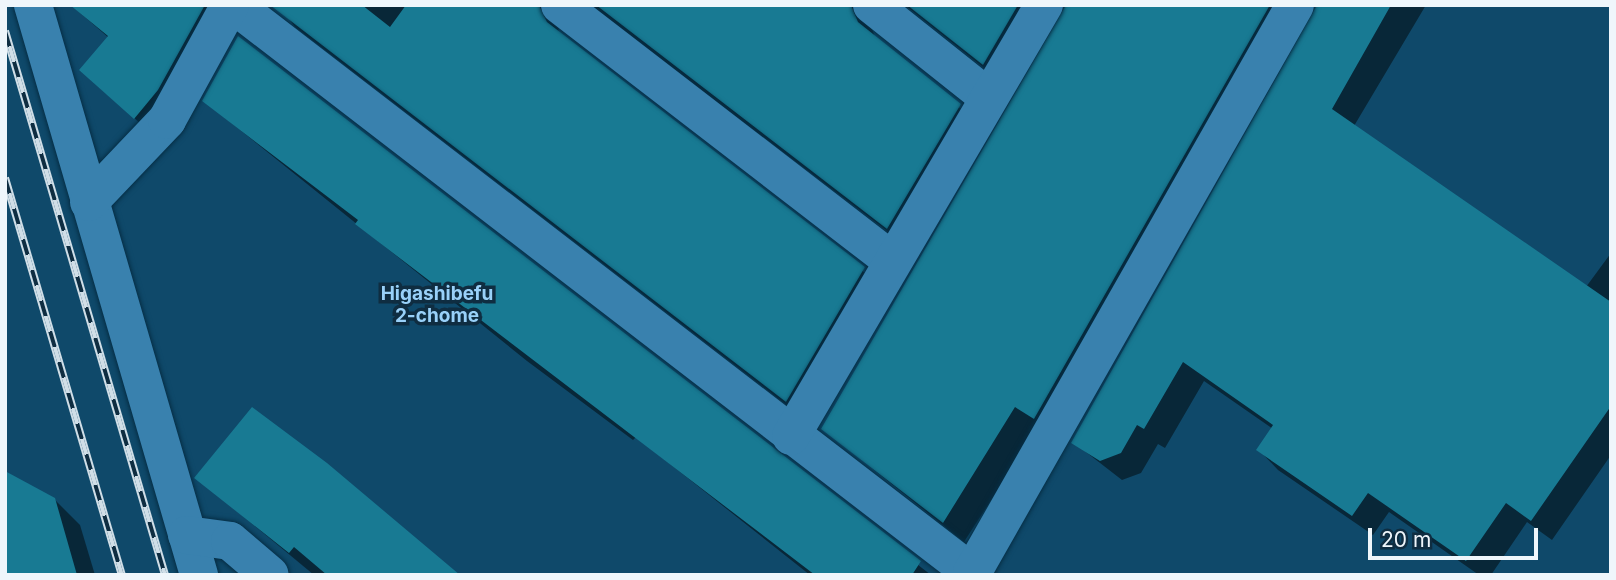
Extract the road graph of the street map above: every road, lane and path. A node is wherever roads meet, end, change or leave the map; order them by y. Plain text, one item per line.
1 (33, 5) edge
2 (232, 5) edge
3 (560, 5) edge
4 (872, 5) edge
5 (1044, 5) edge
6 (1295, 5) edge
7 (989, 98) junction
8 (89, 202) junction
9 (893, 261) junction
10 (791, 436) junction
11 (187, 535) junction
12 (199, 575) edge
13 (270, 575) edge

1 - 8 street
2 - 8 street
2 - 10 street
3 - 9 street
4 - 7 street
5 - 7 street
6 - 10 street
7 - 9 street
8 - 11 street
9 - 10 street
11 - 12 street
11 - 13 street

